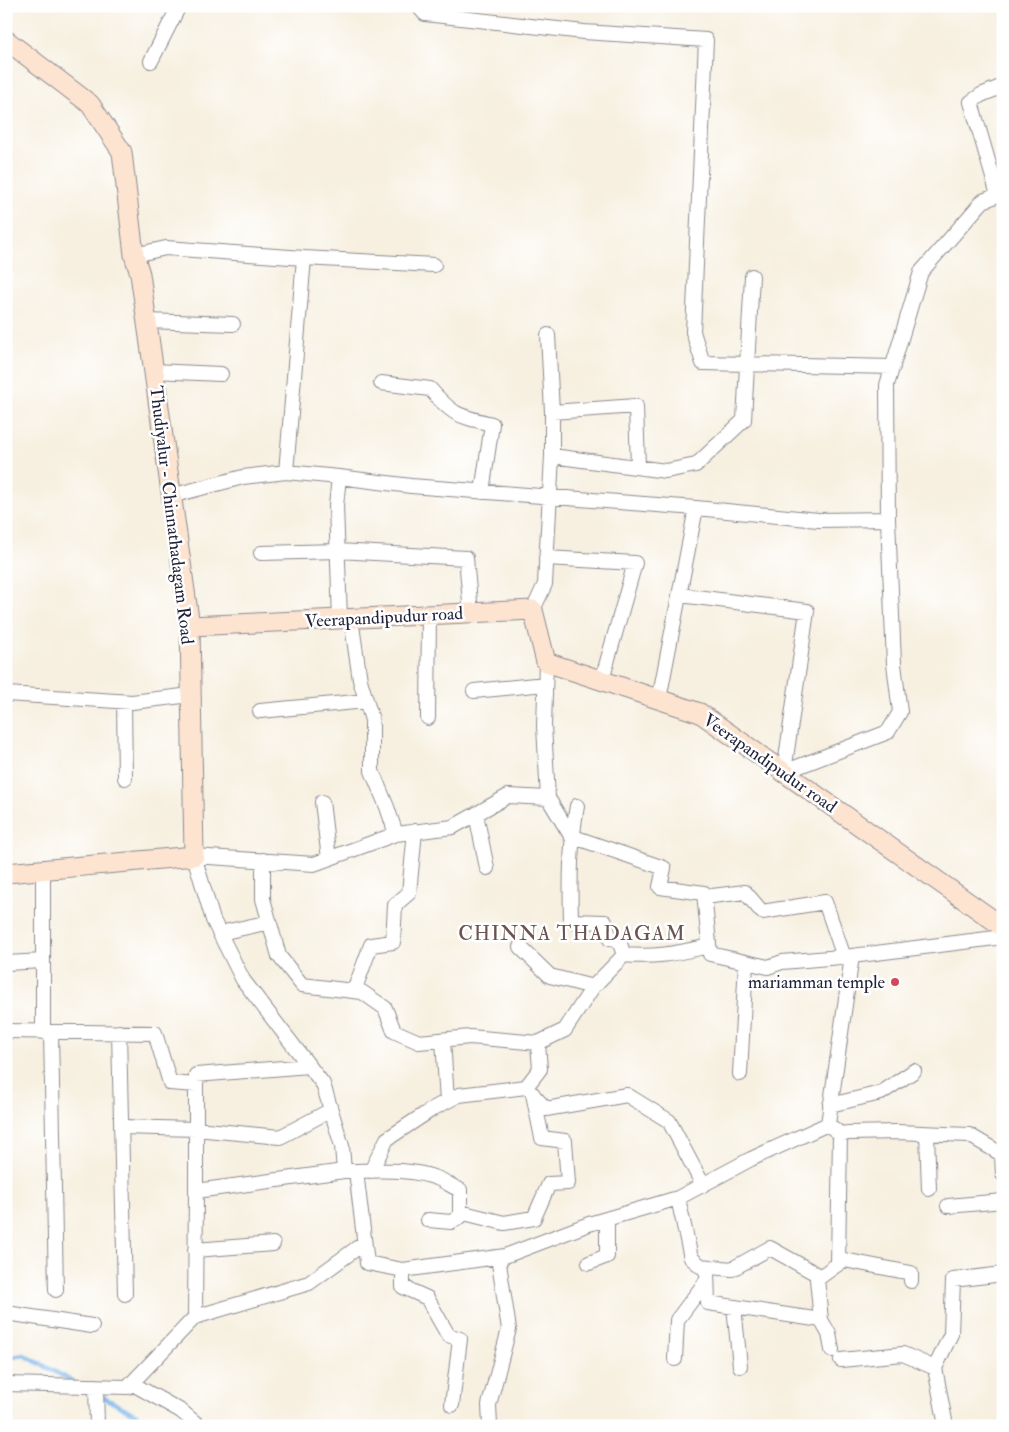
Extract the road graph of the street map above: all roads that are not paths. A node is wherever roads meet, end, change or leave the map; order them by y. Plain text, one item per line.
1 (179, 6) edge
2 (418, 6) edge
3 (6, 40) edge
4 (151, 61) dead end
5 (1003, 86) edge
6 (1000, 194) edge
7 (134, 255) junction
8 (304, 258) junction
9 (434, 265) dead end
10 (752, 276) dead end
11 (146, 321) junction
12 (233, 324) dead end
13 (548, 335) dead end
14 (747, 364) junction
15 (893, 367) junction
16 (154, 370) junction
17 (221, 374) dead end
18 (381, 383) dead end
19 (552, 412) junction
20 (552, 456) junction
21 (638, 467) junction
22 (286, 472) junction
23 (339, 477) junction
24 (482, 492) junction
25 (171, 496) junction
26 (550, 496) junction
27 (696, 508) junction
28 (888, 519) junction
29 (338, 552) junction
30 (261, 553) dead end
31 (546, 558) junction
32 (680, 595) junction
33 (533, 610) junction
34 (471, 613) junction
35 (429, 615) junction
36 (345, 619) junction
37 (190, 626) junction
38 (546, 662) junction
39 (602, 680) junction
40 (545, 684) junction
41 (474, 691) dead end
42 (6, 694) edge
43 (191, 695) junction
44 (659, 699) junction
45 (124, 702) junction
46 (366, 702) junction
47 (260, 711) dead end
48 (428, 718) dead end
49 (784, 772) junction
50 (124, 778) dead end
51 (548, 798) junction
52 (322, 802) dead end
53 (577, 806) dead end
54 (476, 814) junction
55 (415, 832) junction
56 (396, 834) junction
57 (571, 836) junction
58 (194, 856) junction
59 (328, 859) junction
60 (263, 860) junction
61 (487, 868) dead end
62 (43, 869) junction
63 (6, 872) edge
64 (704, 897) junction
65 (270, 922) junction
66 (1003, 927) edge
67 (220, 934) junction
68 (1003, 937) edge
69 (709, 946) junction
70 (520, 947) dead end
71 (624, 956) junction
72 (848, 957) junction
73 (43, 961) junction
74 (746, 962) junction
75 (6, 963) edge
76 (593, 987) junction
77 (354, 991) junction
78 (6, 1031) edge
79 (47, 1032) junction
80 (119, 1032) junction
81 (443, 1040) junction
82 (538, 1043) junction
83 (309, 1066) junction
84 (914, 1071) dead end
85 (740, 1074) dead end
86 (196, 1085) junction
87 (529, 1091) junction
88 (447, 1101) junction
89 (830, 1105) junction
90 (331, 1110) junction
91 (828, 1124) junction
92 (121, 1127) junction
93 (196, 1129) junction
94 (840, 1134) junction
95 (927, 1134) junction
96 (1002, 1155) edge
97 (350, 1171) junction
98 (371, 1171) junction
99 (1003, 1174) edge
100 (703, 1185) junction
101 (929, 1189) dead end
102 (196, 1191) junction
103 (678, 1198) junction
104 (1003, 1201) edge
105 (948, 1206) dead end
106 (460, 1212) junction
107 (607, 1219) junction
108 (428, 1220) dead end
109 (364, 1243) junction
110 (273, 1244) dead end
111 (195, 1250) junction
112 (498, 1257) junction
113 (838, 1258) junction
114 (588, 1262) dead end
115 (700, 1266) junction
116 (403, 1270) junction
117 (1003, 1274) edge
118 (820, 1276) junction
119 (707, 1280) junction
120 (911, 1281) dead end
121 (56, 1290) dead end
122 (125, 1294) dead end
123 (734, 1307) junction
124 (6, 1313) edge
125 (195, 1316) junction
126 (820, 1320) junction
127 (92, 1326) dead end
128 (676, 1359) dead end
129 (740, 1366) dead end
130 (936, 1368) junction
131 (131, 1383) junction
132 (6, 1384) edge
133 (96, 1386) junction
134 (452, 1405) dead end
135 (97, 1426) edge
136 (199, 1426) edge
137 (490, 1426) edge
138 (946, 1426) edge

1 - 4 street
2 - 14 street
3 - 7 main road, Thudiyalur - Chinnathadagam Road
5 - 6 street
6 - 15 street
7 - 8 street
7 - 11 main road, Thudiyalur - Chinnathadagam Road
8 - 9 street
8 - 22 street
10 - 14 street
11 - 12 street
11 - 16 main road, Thudiyalur - Chinnathadagam Road
13 - 19 street
14 - 15 street
14 - 21 street
15 - 28 street
16 - 17 street
16 - 25 main road, Thudiyalur - Chinnathadagam Road
18 - 24 street
19 - 20 street
19 - 21 street
20 - 21 street
20 - 26 street
22 - 23 street
22 - 25 street
23 - 24 street
23 - 29 street
24 - 26 street
25 - 37 main road, Thudiyalur - Chinnathadagam Road
26 - 27 street
26 - 31 street
27 - 28 street
27 - 32 street
28 - 49 street
29 - 30 street
29 - 34 street
29 - 36 street
31 - 33 street
31 - 39 street
32 - 44 street
32 - 49 street
33 - 34 main road, Veerapandipudur road
33 - 38 main road
34 - 35 main road, Veerapandipudur road
35 - 36 main road, Veerapandipudur road
35 - 48 street
36 - 37 main road, Veerapandipudur road
36 - 46 street
37 - 43 main road, Thudiyalur - Chinnathadagam Road
38 - 39 main road, Veerapandipudur road
38 - 40 street
39 - 44 main road, Veerapandipudur road
40 - 41 street
40 - 51 street
42 - 45 street
43 - 45 street
43 - 58 main road, Thudiyalur - Chinnathadagam Road
44 - 49 main road, Veerapandipudur road
45 - 50 street
46 - 47 street
46 - 56 street
49 - 66 main road, Veerapandipudur road
51 - 54 street
51 - 57 street
52 - 59 street
53 - 57 street
54 - 55 street
54 - 61 street
55 - 56 street
55 - 77 street
56 - 59 street
57 - 64 street
57 - 71 street
58 - 60 street
58 - 62 main road
58 - 67 street
59 - 60 street
60 - 65 street
62 - 63 main road
62 - 73 street
64 - 69 street
64 - 72 street
65 - 67 street
65 - 77 street
67 - 83 street
68 - 72 street
69 - 71 street
69 - 74 street
70 - 76 street
71 - 76 street
72 - 74 street
72 - 89 street
73 - 75 street
73 - 79 street
74 - 85 street
76 - 82 street
77 - 81 street
78 - 79 street
79 - 80 street
79 - 121 street
80 - 86 street
80 - 92 street
81 - 82 street
81 - 88 street
82 - 87 street
83 - 86 street
83 - 90 street
84 - 89 street
86 - 93 street
87 - 88 street
87 - 100 street
87 - 106 street
88 - 98 street
89 - 91 street
90 - 93 street
90 - 97 street
91 - 94 street
91 - 100 street
92 - 93 street
92 - 122 street
93 - 102 street
94 - 95 street
94 - 113 street
95 - 96 street
95 - 101 street
96 - 99 street
97 - 98 street
97 - 102 street
97 - 109 street
98 - 106 street
100 - 103 street
102 - 111 street
103 - 107 street
103 - 115 street
104 - 105 street
106 - 108 street
107 - 112 street
107 - 114 street
109 - 116 street
109 - 125 street
110 - 111 street
111 - 125 street
112 - 116 street
112 - 137 street
113 - 118 street
113 - 120 street
115 - 118 street
115 - 119 street
116 - 134 street
117 - 130 street
118 - 126 street
119 - 123 street
119 - 128 street
123 - 126 street
123 - 129 street
124 - 127 street
125 - 131 street
126 - 130 street
130 - 138 street
131 - 133 street
131 - 136 street
132 - 133 street
133 - 135 street

